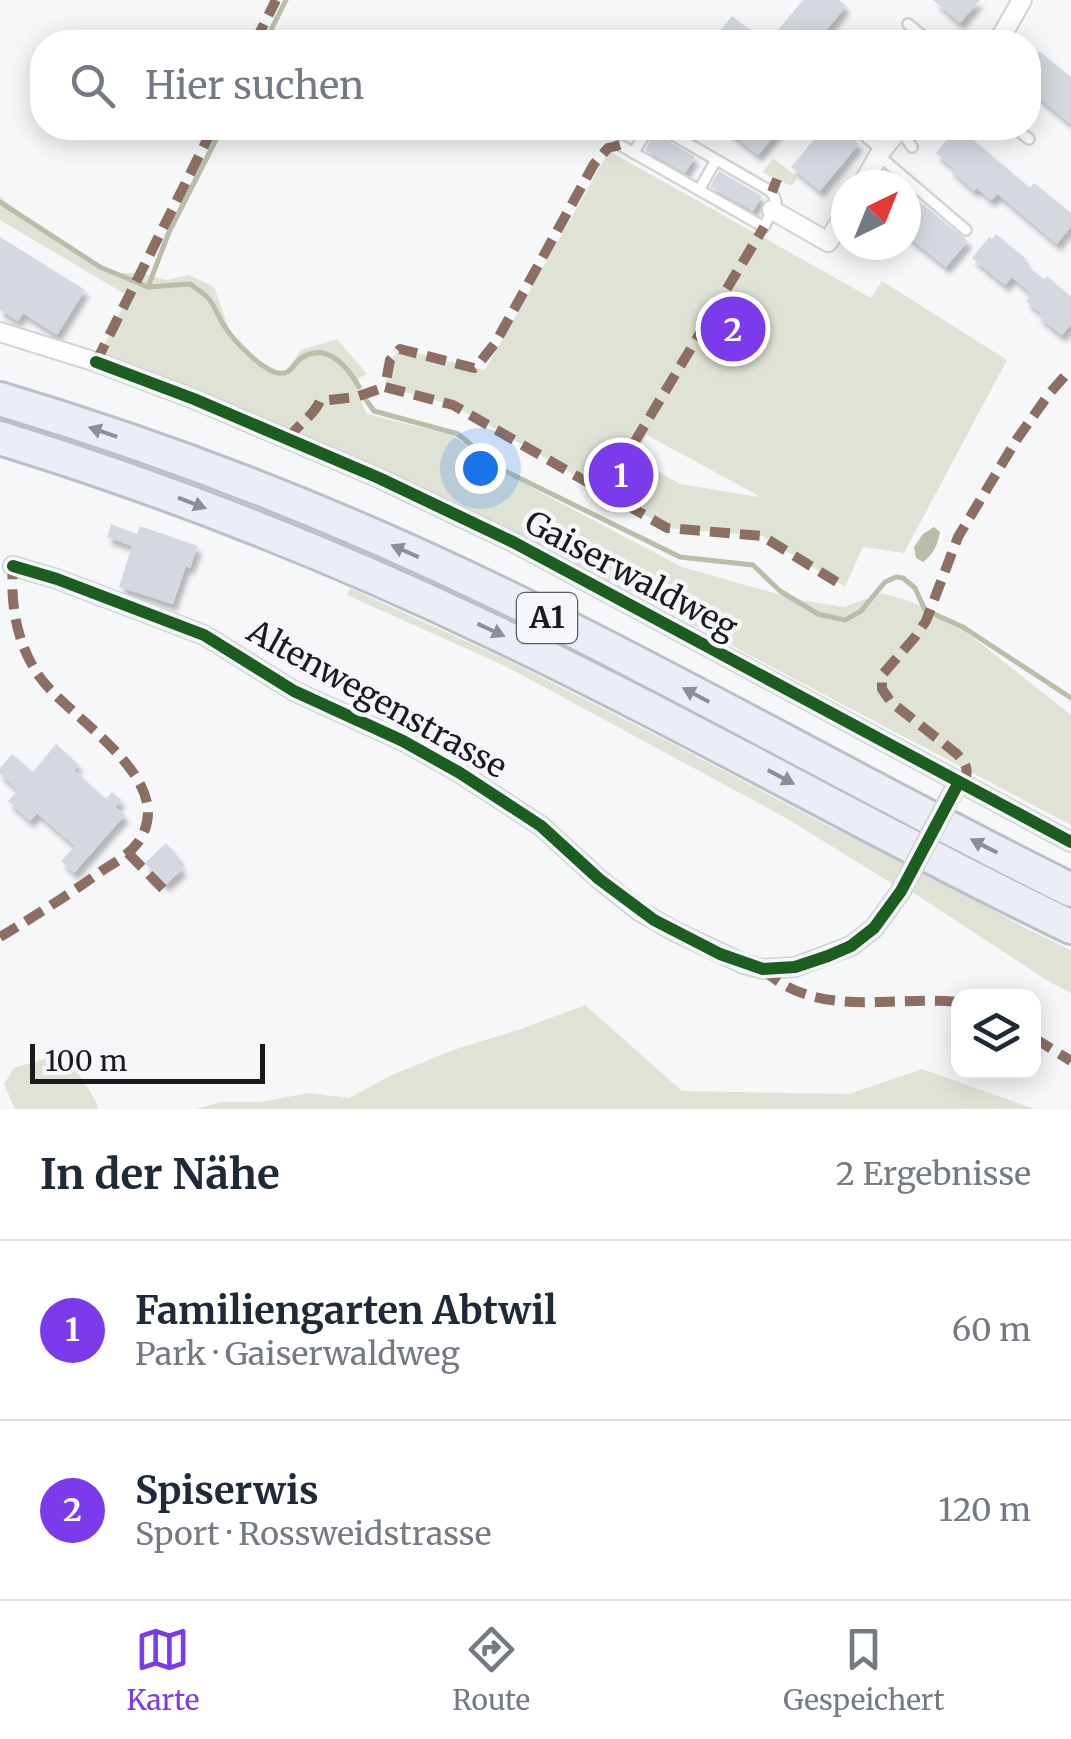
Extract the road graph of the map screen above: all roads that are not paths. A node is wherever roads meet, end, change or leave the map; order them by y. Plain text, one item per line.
1 (1022, 0) edge
2 (908, 24) dead end
3 (915, 30) edge
4 (1005, 30) edge
5 (642, 140) edge
6 (681, 140) edge
7 (868, 140) edge
8 (890, 140) edge
9 (907, 140) edge
10 (620, 145) dead end
11 (912, 148) dead end
12 (634, 152) junction
13 (880, 152) junction
14 (716, 160) junction
15 (870, 170) edge
16 (699, 190) junction
17 (772, 210) junction
18 (966, 230) dead end
19 (831, 237) edge
20 (0, 332) edge
21 (0, 398) edge
22 (0, 438) edge
23 (8, 564) dead end
24 (956, 786) junction
25 (1071, 842) edge
26 (1071, 890) edge
27 (1071, 927) edge

1 - 4 street
2 - 3 lane
5 - 12 lane
6 - 14 lane
7 - 13 lane
8 - 13 street
9 - 11 lane
10 - 12 lane
12 - 16 lane
13 - 15 street
13 - 18 lane
14 - 16 lane
14 - 17 lane
16 - 17 lane
17 - 19 street
20 - 24 street, Gaiserwaldweg
26 -> 21 highway, A1
22 -> 27 highway, A1
23 - 24 street, Altenwegenstrasse, bridge
24 - 25 street, Gaiserwaldweg

